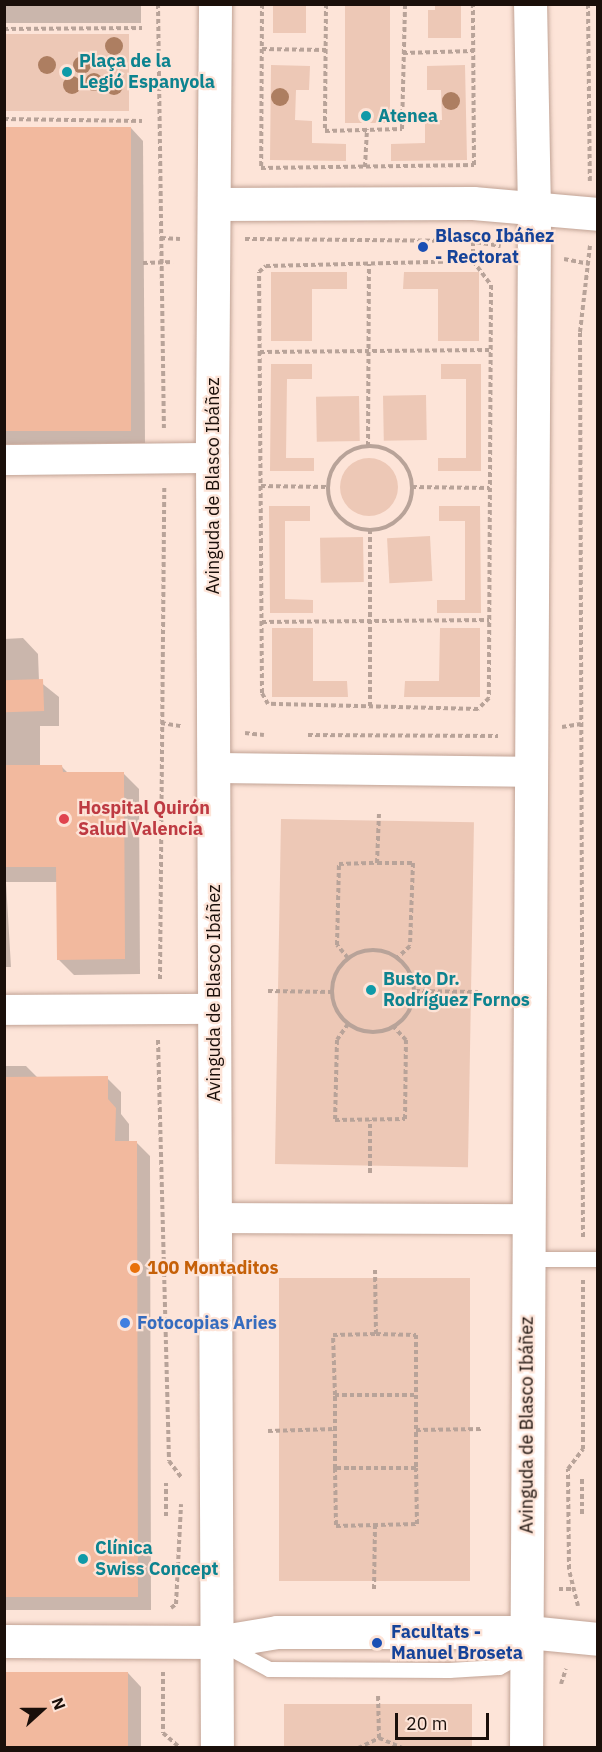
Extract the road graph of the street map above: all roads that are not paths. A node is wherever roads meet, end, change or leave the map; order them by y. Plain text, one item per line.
1 (215, 4) edge
2 (530, 4) edge
3 (594, 199) edge
4 (215, 204) junction
5 (534, 210) junction
6 (212, 458) junction
7 (4, 460) edge
8 (213, 768) junction
9 (529, 772) junction
10 (214, 1009) junction
11 (4, 1010) edge
12 (215, 1218) junction
13 (529, 1219) junction
14 (529, 1259) junction
15 (590, 1259) edge
16 (528, 1632) junction
17 (597, 1639) edge
18 (4, 1641) edge
19 (218, 1642) junction
20 (217, 1748) edge
21 (526, 1748) edge

1 - 4 main road, Avinguda de Blasco Ibáñez
2 - 5 main road, Avinguda de Blasco Ibáñez
3 - 5 main road
4 - 5 main road
4 - 6 main road, Avinguda de Blasco Ibáñez
5 - 9 main road, Avinguda de Blasco Ibáñez
6 - 7 street
6 - 8 main road, Avinguda de Blasco Ibáñez
8 - 9 street
8 - 10 main road, Avinguda de Blasco Ibáñez
9 - 13 main road, Avinguda de Blasco Ibáñez
10 - 11 street
10 - 12 main road, Avinguda de Blasco Ibáñez
12 - 13 street
12 - 19 main road, Avinguda de Blasco Ibáñez
13 - 14 main road, Avinguda de Blasco Ibáñez
14 - 15 lane
14 - 16 main road, Avinguda de Blasco Ibáñez
16 - 17 main road
16 - 19 main road
16 - 21 main road, Avinguda de Blasco Ibáñez
18 - 19 main road
19 - 20 main road, Avinguda de Blasco Ibáñez

